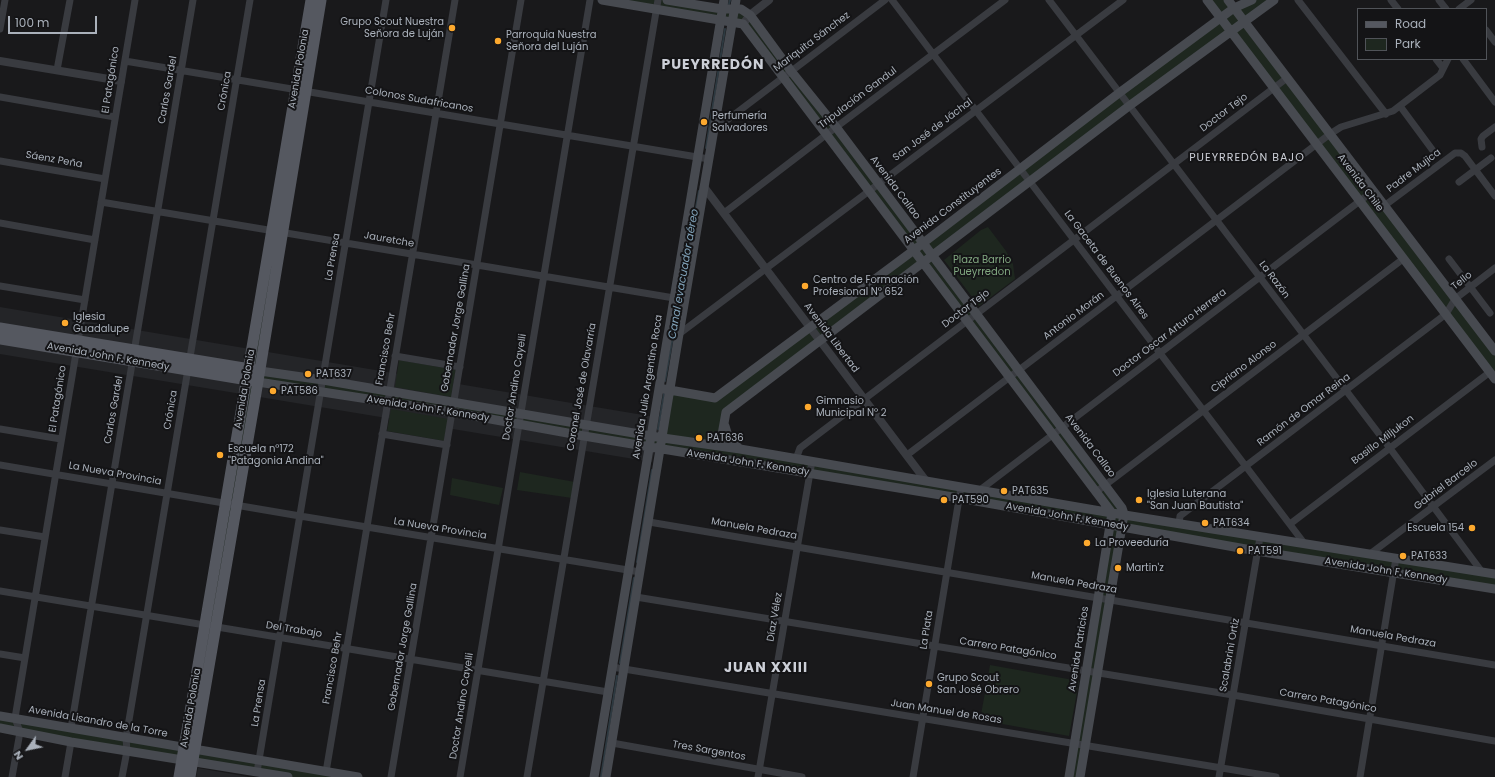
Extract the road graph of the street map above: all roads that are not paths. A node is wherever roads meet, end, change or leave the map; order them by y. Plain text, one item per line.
1 (5, 0) edge
2 (70, 0) edge
3 (135, 0) edge
4 (193, 0) edge
5 (250, 0) edge
6 (311, 0) edge
7 (321, 0) edge
8 (386, 0) edge
9 (455, 0) edge
10 (521, 0) edge
11 (590, 0) edge
12 (602, 0) edge
13 (667, 0) edge
14 (769, 0) edge
15 (885, 0) edge
16 (892, 0) edge
17 (1005, 0) edge
18 (1049, 0) edge
19 (1123, 0) edge
20 (1207, 0) edge
21 (1228, 0) edge
22 (1245, 0) edge
23 (1252, 0) edge
24 (1274, 0) edge
25 (1299, 0) edge
26 (1391, 0) edge
27 (1439, 0) edge
28 (1471, 0) edge
29 (657, 4) edge
30 (723, 5) edge
31 (735, 5) edge
32 (1234, 8) junction
33 (1397, 8) edge
34 (1445, 8) edge
35 (1460, 8) edge
36 (750, 15) junction
37 (1221, 17) junction
38 (721, 20) junction
39 (732, 21) junction
40 (1244, 22) junction
41 (742, 24) junction
42 (0, 28) edge
43 (1231, 31) junction
44 (1487, 31) edge
45 (1076, 36) junction
46 (1495, 42) edge
47 (934, 54) junction
48 (1437, 60) edge
49 (1447, 60) edge
50 (1464, 60) edge
51 (0, 61) edge
52 (125, 61) junction
53 (1443, 68) junction
54 (56, 70) junction
55 (181, 70) junction
56 (791, 71) junction
57 (783, 76) junction
58 (1287, 78) junction
59 (237, 80) junction
60 (121, 82) junction
61 (1274, 88) junction
62 (301, 90) junction
63 (1119, 93) junction
64 (0, 97) edge
65 (369, 102) junction
66 (1495, 102) edge
67 (1129, 106) junction
68 (1400, 106) junction
69 (976, 110) junction
70 (436, 113) junction
71 (1386, 114) junction
72 (115, 117) junction
73 (501, 124) junction
74 (836, 127) junction
75 (1495, 127) edge
76 (714, 130) junction
77 (827, 134) junction
78 (1330, 134) junction
79 (568, 135) junction
80 (1317, 144) junction
81 (633, 146) junction
82 (1482, 147) dead end
83 (1434, 152) dead end
84 (698, 157) junction
85 (1490, 158) dead end
86 (709, 159) junction
87 (0, 161) edge
88 (1173, 164) junction
89 (1020, 168) junction
90 (1476, 169) junction
91 (105, 179) junction
92 (1030, 181) junction
93 (1459, 182) dead end
94 (878, 184) junction
95 (704, 187) junction
96 (869, 191) junction
97 (1373, 191) junction
98 (1495, 196) edge
99 (1360, 201) junction
100 (101, 202) junction
101 (1384, 206) junction
102 (158, 211) junction
103 (724, 213) junction
104 (213, 220) junction
105 (1216, 220) junction
106 (0, 223) edge
107 (277, 231) junction
108 (1074, 239) junction
109 (95, 240) junction
110 (346, 243) junction
111 (923, 243) junction
112 (914, 250) junction
113 (412, 254) junction
114 (932, 255) junction
115 (1403, 258) junction
116 (1449, 259) dead end
117 (923, 262) junction
118 (477, 265) junction
119 (766, 268) junction
120 (1495, 268) edge
121 (544, 276) junction
122 (1260, 277) junction
123 (0, 286) edge
124 (609, 287) junction
125 (1470, 287) junction
126 (1117, 296) junction
127 (674, 298) junction
128 (1455, 299) junction
129 (85, 300) junction
130 (1490, 313) dead end
131 (977, 314) junction
132 (1446, 314) junction
133 (968, 321) junction
134 (810, 327) junction
135 (0, 328) edge
136 (679, 334) junction
137 (1303, 335) junction
138 (0, 339) edge
139 (821, 341) junction
140 (77, 346) junction
141 (1495, 351) edge
142 (1160, 353) junction
143 (133, 355) junction
144 (395, 356) junction
145 (190, 358) junction
146 (460, 366) junction
147 (1019, 370) junction
148 (188, 371) junction
149 (252, 373) junction
150 (1492, 376) edge
151 (1010, 377) junction
152 (323, 380) junction
153 (258, 382) junction
154 (659, 388) junction
155 (670, 390) junction
156 (1346, 391) junction
157 (321, 392) junction
158 (389, 392) junction
159 (715, 398) junction
160 (864, 399) junction
161 (388, 402) junction
162 (454, 403) junction
163 (1203, 410) junction
164 (452, 412) junction
165 (726, 412) junction
166 (521, 413) junction
167 (724, 423) junction
168 (519, 424) junction
169 (586, 425) junction
170 (1062, 428) junction
171 (0, 429) edge
172 (382, 434) junction
173 (1053, 435) junction
174 (584, 436) junction
175 (651, 436) junction
176 (663, 438) junction
177 (62, 439) junction
178 (447, 445) junction
179 (720, 446) junction
180 (1389, 447) junction
181 (649, 448) junction
182 (661, 449) junction
183 (740, 449) junction
184 (907, 455) junction
185 (708, 456) junction
186 (796, 459) junction
187 (1495, 460) edge
188 (812, 461) junction
189 (0, 465) edge
190 (1247, 466) junction
191 (56, 474) junction
192 (810, 474) junction
193 (926, 481) junction
194 (112, 484) junction
195 (1105, 485) junction
196 (961, 487) junction
197 (980, 490) junction
198 (1096, 492) junction
199 (167, 494) junction
200 (959, 498) junction
201 (231, 505) junction
202 (1434, 506) junction
203 (1112, 513) junction
204 (1124, 514) junction
205 (300, 516) junction
206 (648, 522) junction
207 (1179, 523) junction
208 (1110, 524) junction
209 (1290, 524) junction
210 (1122, 526) junction
211 (367, 527) junction
212 (0, 530) edge
213 (45, 537) junction
214 (1260, 537) junction
215 (431, 538) junction
216 (1304, 543) junction
217 (798, 547) junction
218 (498, 549) junction
219 (1257, 550) junction
220 (1370, 554) junction
221 (1396, 558) junction
222 (563, 559) junction
223 (629, 570) junction
224 (947, 571) junction
225 (640, 572) junction
226 (1393, 572) junction
227 (1482, 572) junction
228 (1495, 574) edge
229 (1495, 589) edge
230 (0, 592) edge
231 (35, 597) junction
232 (636, 597) junction
233 (1098, 597) junction
234 (1110, 600) junction
235 (91, 606) junction
236 (146, 615) junction
237 (785, 622) junction
238 (1245, 623) junction
239 (210, 626) junction
240 (280, 638) junction
241 (1381, 645) junction
242 (934, 647) junction
243 (346, 648) junction
244 (0, 654) edge
245 (25, 658) junction
246 (411, 659) junction
247 (1495, 665) edge
248 (612, 667) junction
249 (624, 669) junction
250 (478, 670) junction
251 (1086, 672) junction
252 (1098, 674) junction
253 (543, 681) junction
254 (608, 692) junction
255 (773, 694) junction
256 (1233, 695) junction
257 (0, 716) edge
258 (15, 718) junction
259 (923, 718) junction
260 (1369, 718) junction
261 (0, 728) edge
262 (70, 728) junction
263 (20, 732) junction
264 (126, 738) junction
265 (1495, 741) edge
266 (71, 742) junction
267 (612, 743) junction
268 (1074, 744) junction
269 (1086, 745) junction
270 (189, 749) junction
271 (127, 750) junction
272 (187, 760) junction
273 (259, 761) junction
274 (1220, 768) junction
275 (257, 772) junction
276 (325, 774) edge
277 (759, 774) edge
278 (12, 777) edge
279 (65, 777) edge
280 (122, 777) edge
281 (179, 777) edge
282 (190, 777) edge
283 (288, 777) edge
284 (358, 777) edge
285 (391, 777) edge
286 (460, 777) edge
287 (527, 777) edge
288 (594, 777) edge
289 (606, 777) edge
290 (802, 777) edge
291 (913, 777) edge
292 (1069, 777) edge
293 (1080, 777) edge
294 (1219, 777) edge
295 (1276, 777) edge
296 (1360, 777) edge

1 - 42 street
2 - 54 street
3 - 52 street, El Patagónico
4 - 55 street, Carlos Gardel
5 - 59 street, Crónica
6 - 62 main road, Avenida Polonia
7 - 62 main road, Avenida Polonia
8 - 65 street, La Prensa
9 - 70 street, Francisco Behr
10 - 73 street, Gobernador Jorge Gallina
11 - 79 street, Doctor Andino Cayelli
12 - 29 main road
13 - 30 main road
14 - 36 street
15 - 56 street, Mariquita Sánchez
16 - 47 street, La Gaceta de Buenos Aires
17 - 47 street, Tripulación Gandul
18 - 45 street, La Razón
19 - 45 street, San José de Jáchal
20 - 37 main road, Avenida Chile
21 - 32 main road, Avenida Chile
22 - 32 street
23 - 32 main road, Avenida Constituyentes
24 - 40 main road
25 - 71 street
26 - 33 street
27 - 34 street
28 - 35 street
29 - 38 main road
29 - 81 street, Coronel José de Olavarría
30 - 31 main road
30 - 38 main road, Avenida Julio Argentino Roca
31 - 36 main road
31 - 39 main road
32 - 37 main road, Avenida Constituyentes
32 - 40 main road, Avenida Chile
36 - 41 street
36 - 56 main road, Avenida Callao
37 - 43 main road, Avenida Chile
37 - 63 main road, Avenida Constituyentes
38 - 39 main road
38 - 84 main road, Avenida Julio Argentino Roca
39 - 41 main road
39 - 76 main road
40 - 43 main road
40 - 58 main road, Avenida Chile
41 - 57 main road
43 - 61 main road, Avenida Chile
43 - 67 main road
44 - 46 street
45 - 63 street, La Razón
45 - 69 street, San José de Jáchal
47 - 69 street, La Gaceta de Buenos Aires
47 - 74 street, Tripulación Gandul
48 - 53 street
49 - 53 street, Antonio Morán
50 - 66 street
51 - 54 street
52 - 55 street, Colonos Sudafricanos
52 - 60 street, El Patagónico
53 - 68 street, Antonio Morán
54 - 60 street
55 - 59 street, Colonos Sudafricanos
55 - 102 street, Carlos Gardel
56 - 57 street, Mariquita Sánchez
56 - 74 main road, Avenida Callao
57 - 76 street, Mariquita Sánchez
57 - 77 main road
58 - 61 street, Doctor Tejo
58 - 78 main road, Avenida Chile
59 - 62 street, Colonos Sudafricanos
59 - 104 street, Crónica
60 - 72 street, El Patagónico
61 - 80 main road, Avenida Chile
61 - 88 street, Doctor Tejo
62 - 65 street, Colonos Sudafricanos
62 - 107 main road, Avenida Polonia
63 - 67 street, La Razón
63 - 89 main road, Avenida Constituyentes
64 - 72 street
65 - 70 street, Colonos Sudafricanos
65 - 110 street, La Prensa
67 - 88 street, La Razón
67 - 92 main road
68 - 71 street, Antonio Morán
68 - 83 street
69 - 89 street, La Gaceta de Buenos Aires
69 - 94 street, San José de Jáchal
70 - 73 street, Colonos Sudafricanos
70 - 113 street, Francisco Behr
71 - 78 street, Antonio Morán
72 - 91 street, El Patagónico
73 - 79 street, Colonos Sudafricanos
73 - 118 street, Gobernador Jorge Gallina
74 - 77 street, Tripulación Gandul
74 - 94 main road, Avenida Callao
75 - 82 street
76 - 86 main road
77 - 96 main road
77 - 103 street, Tripulación Gandul
78 - 80 street, Antonio Morán
78 - 97 main road, Avenida Chile
79 - 81 street, Colonos Sudafricanos
79 - 121 street, Doctor Andino Cayelli
80 - 99 main road, Avenida Chile
80 - 105 street, Antonio Morán
81 - 84 street, Colonos Sudafricanos
81 - 124 street, Coronel José de Olavarría
84 - 86 street, Colonos Sudafricanos
84 - 127 main road, Avenida Julio Argentino Roca
85 - 90 street
86 - 95 main road
87 - 91 street, Sáenz Peña
88 - 105 street, La Razón
88 - 108 street, Doctor Tejo
89 - 92 street, La Gaceta de Buenos Aires
89 - 111 main road, Avenida Constituyentes
90 - 93 street
90 - 98 street
90 - 101 street, Padre Mujica
91 - 100 street, El Patagónico
92 - 108 street, La Gaceta de Buenos Aires
92 - 114 main road
94 - 96 street, San José de Jáchal
94 - 111 main road, Avenida Callao
95 - 103 street, Avenida Libertad
95 - 136 main road
96 - 112 main road
96 - 119 street, San José de Jáchal
97 - 99 street, Doctor Oscar Arturo Herrera
97 - 101 main road, Avenida Chile
99 - 115 main road, Avenida Chile
99 - 122 street, Doctor Oscar Arturo Herrera
100 - 102 street, Jauretche
100 - 109 street, El Patagónico
101 - 128 main road, Avenida Chile
102 - 104 street, Jauretche
102 - 143 street, Carlos Gardel
103 - 119 street, Avenida Libertad
104 - 107 street, Jauretche
104 - 145 street, Crónica
105 - 122 street, La Razón
105 - 126 street, Antonio Morán
106 - 109 street
107 - 110 street, Jauretche
107 - 149 main road, Avenida Polonia
108 - 126 street, La Gaceta de Buenos Aires
108 - 131 street, Doctor Tejo
109 - 129 street, El Patagónico
110 - 113 street, Jauretche
110 - 152 street, La Prensa
111 - 112 main road, Avenida Constituyentes
111 - 114 main road, Avenida Callao
112 - 117 main road
112 - 134 main road, Avenida Constituyentes
113 - 118 street, Jauretche
113 - 144 street, Francisco Behr
114 - 117 main road
114 - 131 main road, Avenida Callao
115 - 132 main road, Avenida Chile
115 - 137 street, Cipriano Alonso
116 - 125 street
117 - 133 main road
117 - 139 main road
118 - 121 street, Jauretche
118 - 146 street, Gobernador Jorge Gallina
119 - 134 street, Avenida Libertad
119 - 136 street, San José de Jáchal
120 - 125 street, Tello
121 - 124 street, Jauretche
121 - 166 street, Doctor Andino Cayelli
122 - 137 street, La Razón
122 - 142 street, Doctor Oscar Arturo Herrera
123 - 129 street
124 - 127 street, Jauretche
124 - 169 street, Coronel José de Olavarría
125 - 128 street, Tello
125 - 130 street
126 - 142 street, La Gaceta de Buenos Aires
126 - 147 street, Antonio Morán
127 - 154 main road, Avenida Julio Argentino Roca
128 - 132 street, Tello
128 - 141 main road, Avenida Chile
129 - 140 street, El Patagónico
131 - 133 street, Doctor Tejo
131 - 147 main road, Avenida Callao
132 - 150 main road, Avenida Chile
132 - 156 street, Ramón de Omar Reina
133 - 151 main road
133 - 160 street, Doctor Tejo
134 - 139 street, Avenida Libertad
134 - 159 main road, Avenida Constituyentes
135 - 140 main road, Avenida John F. Kennedy
136 - 155 main road
137 - 156 street, La Razón
137 - 163 street, Cipriano Alonso
138 - 140 main road, Avenida John F. Kennedy
139 - 160 street, Avenida Libertad
139 - 165 main road
140 - 143 main road, Avenida John F. Kennedy
140 - 177 street, El Patagónico
142 - 163 street, La Gaceta de Buenos Aires
142 - 170 street, Doctor Oscar Arturo Herrera
143 - 145 main road, Avenida John F. Kennedy
143 - 148 main road, Avenida John F. Kennedy
143 - 194 street, Carlos Gardel
144 - 146 street
144 - 158 street, Francisco Behr
145 - 148 street, Crónica
145 - 149 main road, Avenida John F. Kennedy
146 - 162 street, Gobernador Jorge Gallina
147 - 151 street, Antonio Morán
147 - 170 main road, Avenida Callao
148 - 149 main road, Avenida John F. Kennedy
148 - 199 street, Crónica
149 - 152 main road, Avenida John F. Kennedy
149 - 153 main road, Avenida John F. Kennedy
149 - 201 main road, Avenida Polonia
150 - 180 street, Basillo Miljukon
151 - 173 main road
151 - 184 street, Antonio Morán
152 - 157 street, La Prensa
152 - 158 main road, Avenida John F. Kennedy
153 - 157 main road, Avenida John F. Kennedy
153 - 201 main road, Avenida Polonia
154 - 155 main road
154 - 175 main road, Avenida Julio Argentino Roca
155 - 159 main road
155 - 176 main road
156 - 180 street, La Razón
156 - 190 street, Ramón de Omar Reina
157 - 161 main road, Avenida John F. Kennedy
157 - 205 street, La Prensa
158 - 161 street, Francisco Behr
158 - 162 main road, Avenida John F. Kennedy
159 - 165 main road
160 - 184 street, Avenida Libertad
160 - 186 street, Doctor Tejo
161 - 164 main road, Avenida John F. Kennedy
161 - 172 street, Francisco Behr
162 - 164 street, Gobernador Jorge Gallina
162 - 166 main road, Avenida John F. Kennedy
163 - 190 street, La Gaceta de Buenos Aires
163 - 195 street, Cipriano Alonso
164 - 168 main road, Avenida John F. Kennedy
164 - 178 street, Gobernador Jorge Gallina
165 - 167 main road
166 - 168 street, Doctor Andino Cayelli
166 - 169 main road, Avenida John F. Kennedy
167 - 179 main road
167 - 183 main road
168 - 174 main road, Avenida John F. Kennedy
168 - 218 street, Doctor Andino Cayelli
169 - 174 street, Coronel José de Olavarría
169 - 175 main road, Avenida John F. Kennedy
170 - 173 street, Doctor Oscar Arturo Herrera
170 - 195 main road, Avenida Callao
171 - 177 street
172 - 178 street
172 - 211 street, Francisco Behr
173 - 197 street, Doctor Oscar Arturo Herrera
173 - 198 main road
174 - 181 main road, Avenida John F. Kennedy
174 - 222 street, Coronel José de Olavarría
175 - 176 main road, Avenida John F. Kennedy
175 - 181 main road, Avenida Julio Argentino Roca
176 - 179 main road, Avenida John F. Kennedy
176 - 182 main road
177 - 191 street, El Patagónico
178 - 215 street, Gobernador Jorge Gallina
179 - 183 main road, Avenida John F. Kennedy
179 - 185 main road
180 - 202 street, La Razón
180 - 209 street, Basillo Miljukon
181 - 182 main road, Avenida John F. Kennedy
181 - 223 main road, Avenida Julio Argentino Roca
182 - 185 main road, Avenida John F. Kennedy
182 - 206 main road
183 - 186 main road, Avenida John F. Kennedy
184 - 193 street, Avenida Libertad
185 - 192 main road, Avenida John F. Kennedy
186 - 188 main road, Avenida John F. Kennedy
187 - 202 street, Gabriel Barcelo
188 - 192 street, Díaz Vélez
188 - 193 main road, Avenida John F. Kennedy
189 - 191 street, La Nueva Provincia
190 - 207 street, Ramón de Omar Reina
190 - 209 street, La Gaceta de Buenos Aires
191 - 194 street, La Nueva Provincia
191 - 213 street, El Patagónico
192 - 200 main road, Avenida John F. Kennedy
192 - 217 street, Díaz Vélez
193 - 196 main road, Avenida John F. Kennedy
194 - 199 street, La Nueva Provincia
194 - 235 street, Carlos Gardel
195 - 198 street, Cipriano Alonso
195 - 204 main road, Avenida Callao
196 - 197 main road, Avenida John F. Kennedy
196 - 200 street, La Plata
197 - 203 main road, Avenida John F. Kennedy
198 - 203 main road
199 - 201 street, La Nueva Provincia
199 - 236 street, Crónica
200 - 208 main road, Avenida John F. Kennedy
200 - 224 street, La Plata
201 - 205 street, La Nueva Provincia
201 - 239 main road, Avenida Polonia
202 - 220 street, Gabriel Barcelo
202 - 227 street, La Razón
203 - 204 main road, Avenida John F. Kennedy
203 - 208 main road
204 - 207 main road, Avenida John F. Kennedy
204 - 210 main road
205 - 211 street, La Nueva Provincia
205 - 240 street, La Prensa
206 - 217 street, Manuela Pedraza
206 - 225 main road
207 - 214 main road, Avenida John F. Kennedy
208 - 210 main road, Avenida John F. Kennedy
208 - 233 main road, Avenida Patricios
209 - 216 street, La Gaceta de Buenos Aires
210 - 219 main road, Avenida John F. Kennedy
210 - 234 main road
211 - 215 street, La Nueva Provincia
211 - 243 street, Francisco Behr
212 - 213 street
213 - 231 street, El Patagónico
214 - 216 main road, Avenida John F. Kennedy
214 - 219 street, Scalabrini Ortiz
215 - 218 street, La Nueva Provincia
215 - 246 street, Gobernador Jorge Gallina
216 - 220 main road, Avenida John F. Kennedy
217 - 224 street, Manuela Pedraza
217 - 237 street, Díaz Vélez
218 - 222 street, La Nueva Provincia
218 - 250 street, Doctor Andino Cayelli
219 - 226 main road, Avenida John F. Kennedy
219 - 238 street, Scalabrini Ortiz
220 - 221 main road, Avenida John F. Kennedy
221 - 226 street
221 - 227 main road, Avenida John F. Kennedy
222 - 223 street, La Nueva Provincia
222 - 253 street, Coronel José de Olavarría
223 - 225 street, La Nueva Provincia
223 - 248 main road, Avenida Julio Argentino Roca
224 - 233 street, Manuela Pedraza
224 - 242 street, La Plata
225 - 232 main road
226 - 229 main road, Avenida John F. Kennedy
226 - 241 street
227 - 228 main road, Avenida John F. Kennedy
230 - 231 street, Del Trabajo
231 - 235 street, Del Trabajo
231 - 245 street, El Patagónico
232 - 237 street, Carrero Patagónico
232 - 249 main road
233 - 234 street, Manuela Pedraza
233 - 251 main road, Avenida Patricios
234 - 238 street, Manuela Pedraza
234 - 252 main road
235 - 236 street, Del Trabajo
235 - 262 street, Carlos Gardel
236 - 239 street, Del Trabajo
236 - 264 street, Crónica
237 - 242 street, Carrero Patagónico
237 - 255 street, Díaz Vélez
238 - 241 street, Manuela Pedraza
238 - 256 street, Scalabrini Ortiz
239 - 240 street, Del Trabajo
239 - 270 main road, Avenida Polonia
240 - 243 street, Del Trabajo
240 - 273 street, La Prensa
241 - 247 street, Manuela Pedraza
241 - 260 street
242 - 251 street, Carrero Patagónico
242 - 259 street, La Plata
243 - 246 street, Del Trabajo
243 - 276 street, Francisco Behr
244 - 245 street
245 - 258 street, El Patagónico
246 - 250 street, Del Trabajo
246 - 285 street, Gobernador Jorge Gallina
248 - 249 street, Juan Manuel de Rosas
248 - 254 main road, Avenida Julio Argentino Roca
249 - 255 street, Juan Manuel de Rosas
249 - 267 main road
250 - 253 street, Del Trabajo
250 - 286 street, Doctor Andino Cayelli
251 - 252 street, Carrero Patagónico
251 - 268 main road, Avenida Patricios
252 - 256 street, Carrero Patagónico
252 - 269 main road
253 - 254 street, Del Trabajo
253 - 287 street, Coronel José de Olavarría
254 - 288 main road, Avenida Julio Argentino Roca
255 - 259 street, Juan Manuel de Rosas
255 - 277 street, Díaz Vélez
256 - 260 street, Carrero Patagónico
256 - 274 street, Scalabrini Ortiz
257 - 258 main road, Avenida Lisandro de la Torre
258 - 262 main road, Avenida Lisandro de la Torre
258 - 263 street, El Patagónico
259 - 268 street, Juan Manuel de Rosas
259 - 291 street, La Plata
260 - 265 street, Carrero Patagónico
260 - 296 street
261 - 263 main road
262 - 264 main road, Avenida Lisandro de la Torre
263 - 266 main road
263 - 278 street, El Patagónico
264 - 270 main road, Avenida Lisandro de la Torre
264 - 271 street, Crónica
266 - 271 main road
266 - 279 street
267 - 277 street, Tres Sargentos
267 - 289 main road
268 - 269 street, Juan Manuel de Rosas
268 - 292 main road, Avenida Patricios
269 - 274 street, Juan Manuel de Rosas
269 - 293 main road
270 - 272 main road, Avenida Polonia
270 - 273 main road, Avenida Lisandro de la Torre
271 - 272 main road
271 - 280 street, Crónica
272 - 275 main road
272 - 281 main road, Avenida Polonia
272 - 282 main road, Avenida Polonia
273 - 275 street, La Prensa
273 - 276 main road, Avenida Lisandro de la Torre
274 - 294 street, Scalabrini Ortiz
274 - 295 street, Juan Manuel de Rosas
275 - 283 main road
276 - 284 main road, Avenida Lisandro de la Torre
277 - 290 street, Tres Sargentos

